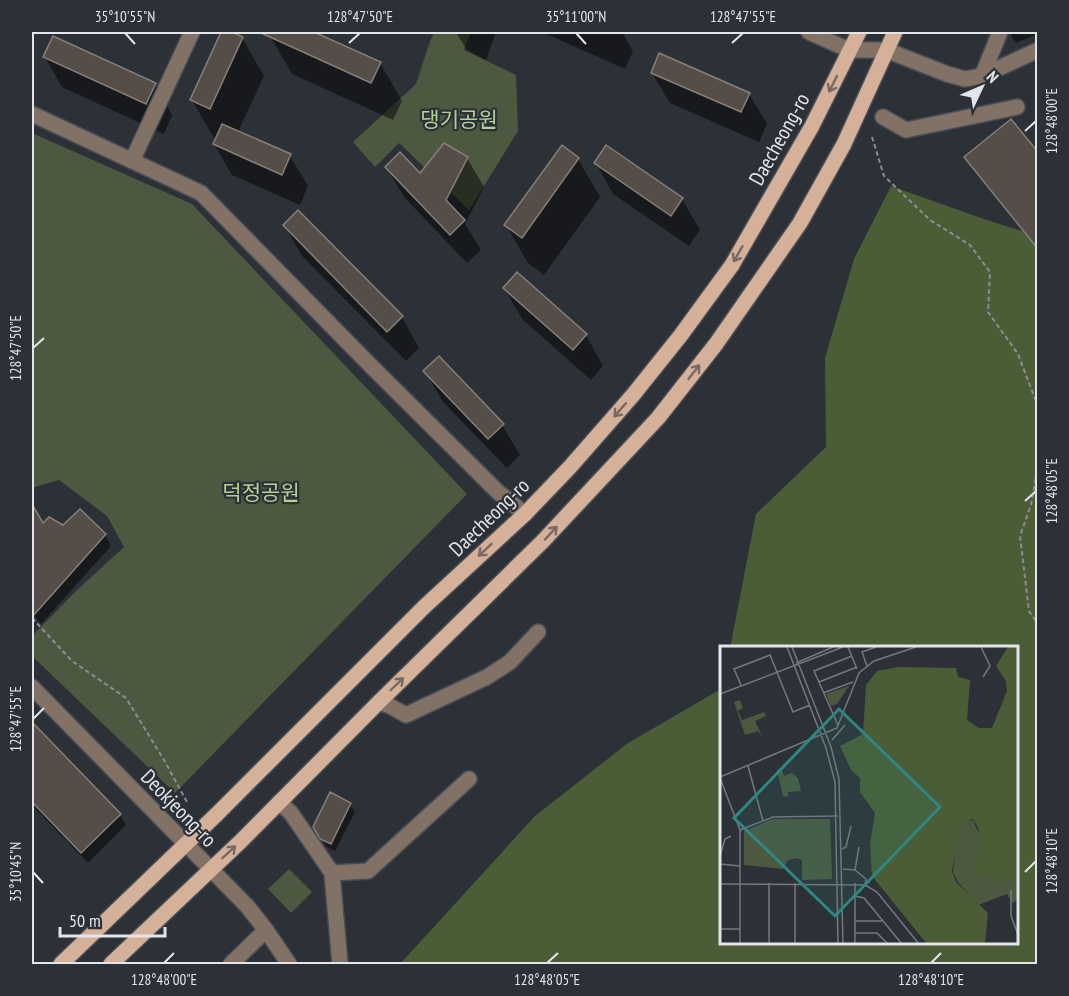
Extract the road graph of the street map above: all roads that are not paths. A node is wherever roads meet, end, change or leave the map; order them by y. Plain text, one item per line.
1 (192, 32) edge
2 (809, 32) edge
3 (859, 32) edge
4 (895, 32) edge
5 (1000, 32) edge
6 (849, 50) junction
7 (886, 50) junction
8 (1038, 50) edge
9 (982, 76) junction
10 (1017, 107) dead end
11 (32, 114) edge
12 (883, 117) dead end
13 (132, 161) junction
14 (525, 514) junction
15 (538, 632) dead end
16 (32, 687) edge
17 (379, 702) junction
18 (469, 779) dead end
19 (279, 802) junction
20 (186, 844) junction
21 (210, 870) junction
22 (332, 873) junction
23 (266, 930) junction
24 (61, 964) edge
25 (111, 964) edge
26 (231, 964) edge
27 (289, 964) edge
28 (340, 964) edge

1 - 13 street
2 - 6 street
3 - 6 main road, Daecheong-ro
4 - 7 main road
5 - 9 street
6 - 7 street
6 -> 14 main road, Daecheong-ro
7 - 9 street
17 -> 7 main road
8 - 9 street
10 - 12 street
11 - 13 street
13 - 14 street
14 -> 20 main road, Daecheong-ro
15 - 17 street
16 - 20 street, Deokjeong-ro
17 - 19 main road
18 - 22 street
21 -> 19 main road
19 - 22 street
20 - 21 street, Deokjeong-ro
20 - 24 main road, Daecheong-ro
21 - 23 street, Deokjeong-ro
21 - 25 main road
22 - 28 street
23 - 26 street
23 - 27 street, Deokjeong-ro

